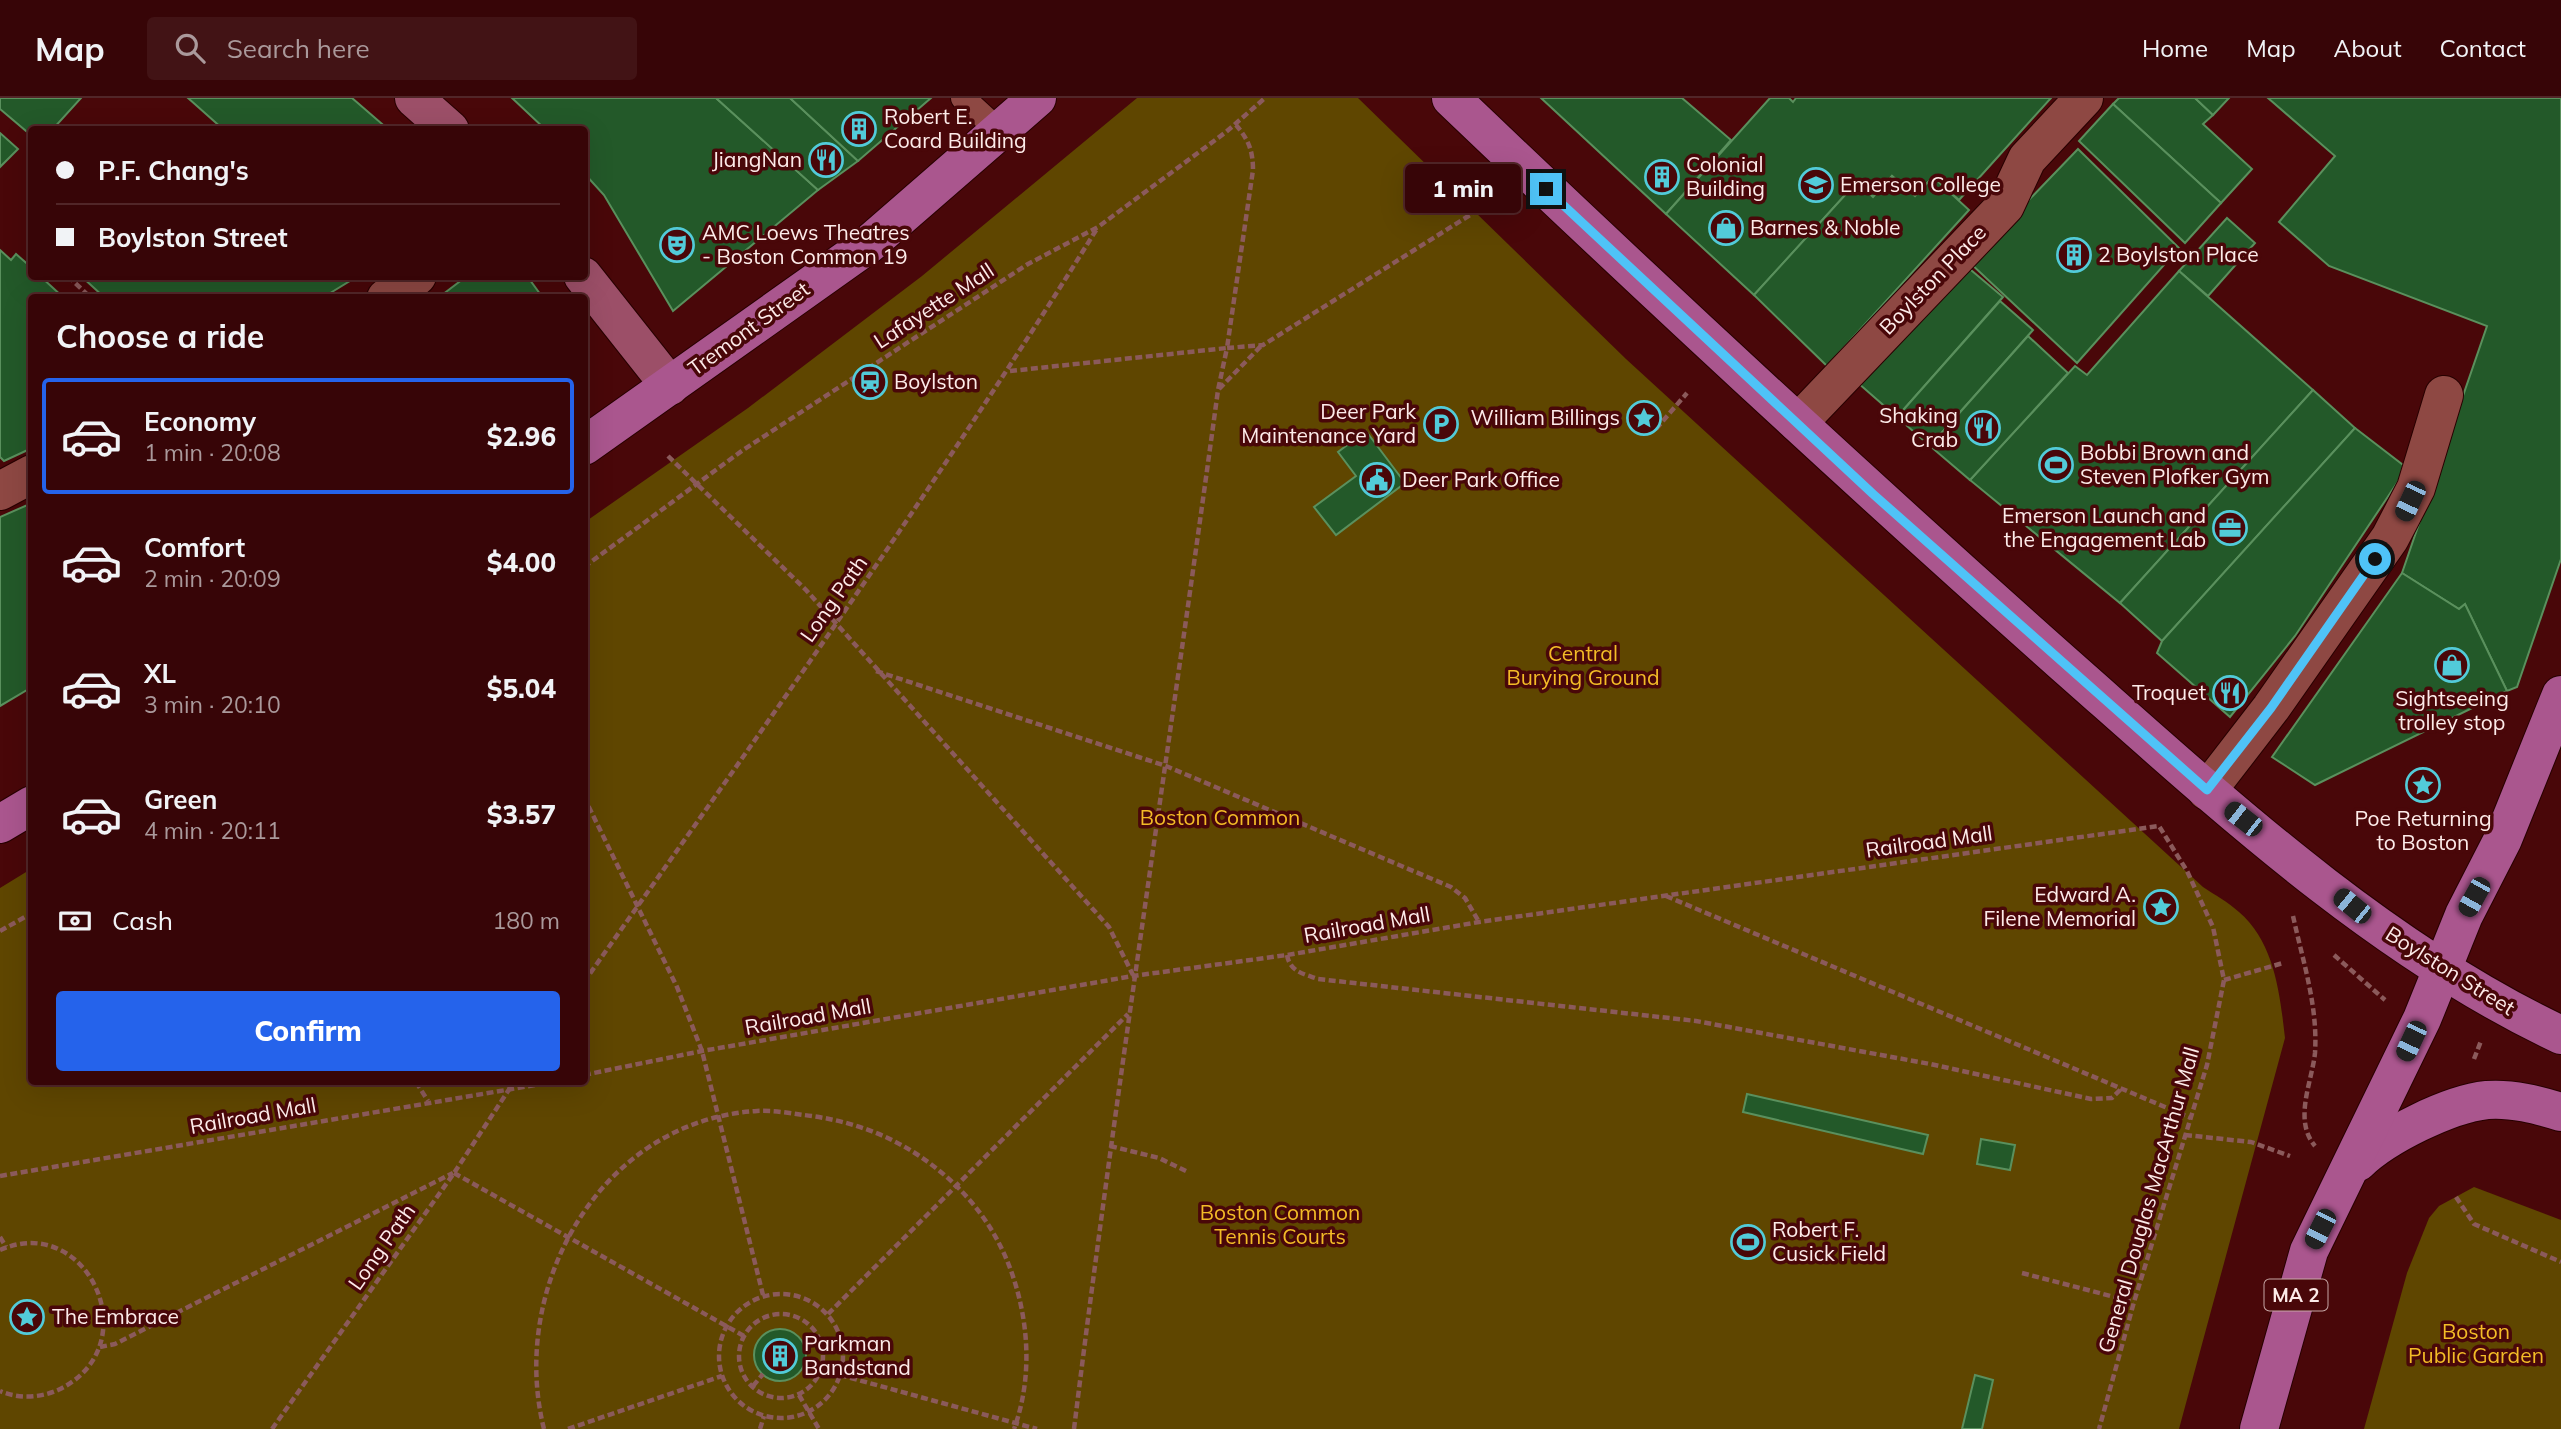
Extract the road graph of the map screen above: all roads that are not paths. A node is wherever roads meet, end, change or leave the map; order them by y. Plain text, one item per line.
1 (414, 98) edge
2 (963, 98) edge
3 (1037, 98) edge
4 (1451, 98) edge
5 (2084, 98) edge
6 (446, 126) edge
7 (998, 130) junction
8 (411, 280) edge
9 (586, 280) edge
10 (392, 294) edge
11 (670, 386) junction
12 (2444, 395) dead end
13 (1798, 423) junction
14 (588, 443) edge
15 (28, 476) edge
16 (0, 491) edge
17 (2561, 695) edge
18 (2207, 790) junction
19 (28, 807) edge
20 (0, 824) edge
21 (2442, 969) junction
22 (2561, 1035) edge
23 (2561, 1112) edge
24 (2351, 1168) junction
25 (2259, 1429) edge

1 - 6 main road
2 - 7 lane
3 - 7 main road, Tremont Street
4 - 13 main road, Boylston Street
5 - 13 street, Boylston Place
7 - 11 main road, Tremont Street
8 - 10 street
9 - 11 main road
11 - 14 main road, Tremont Street
12 - 18 street
13 - 18 main road, Boylston Street
15 - 16 street
17 - 21 main road
18 - 21 main road, Boylston Street
19 - 20 main road
21 - 22 main road, Boylston Street
21 - 24 main road
23 - 24 main road, MA 2
24 - 25 main road, MA 2

